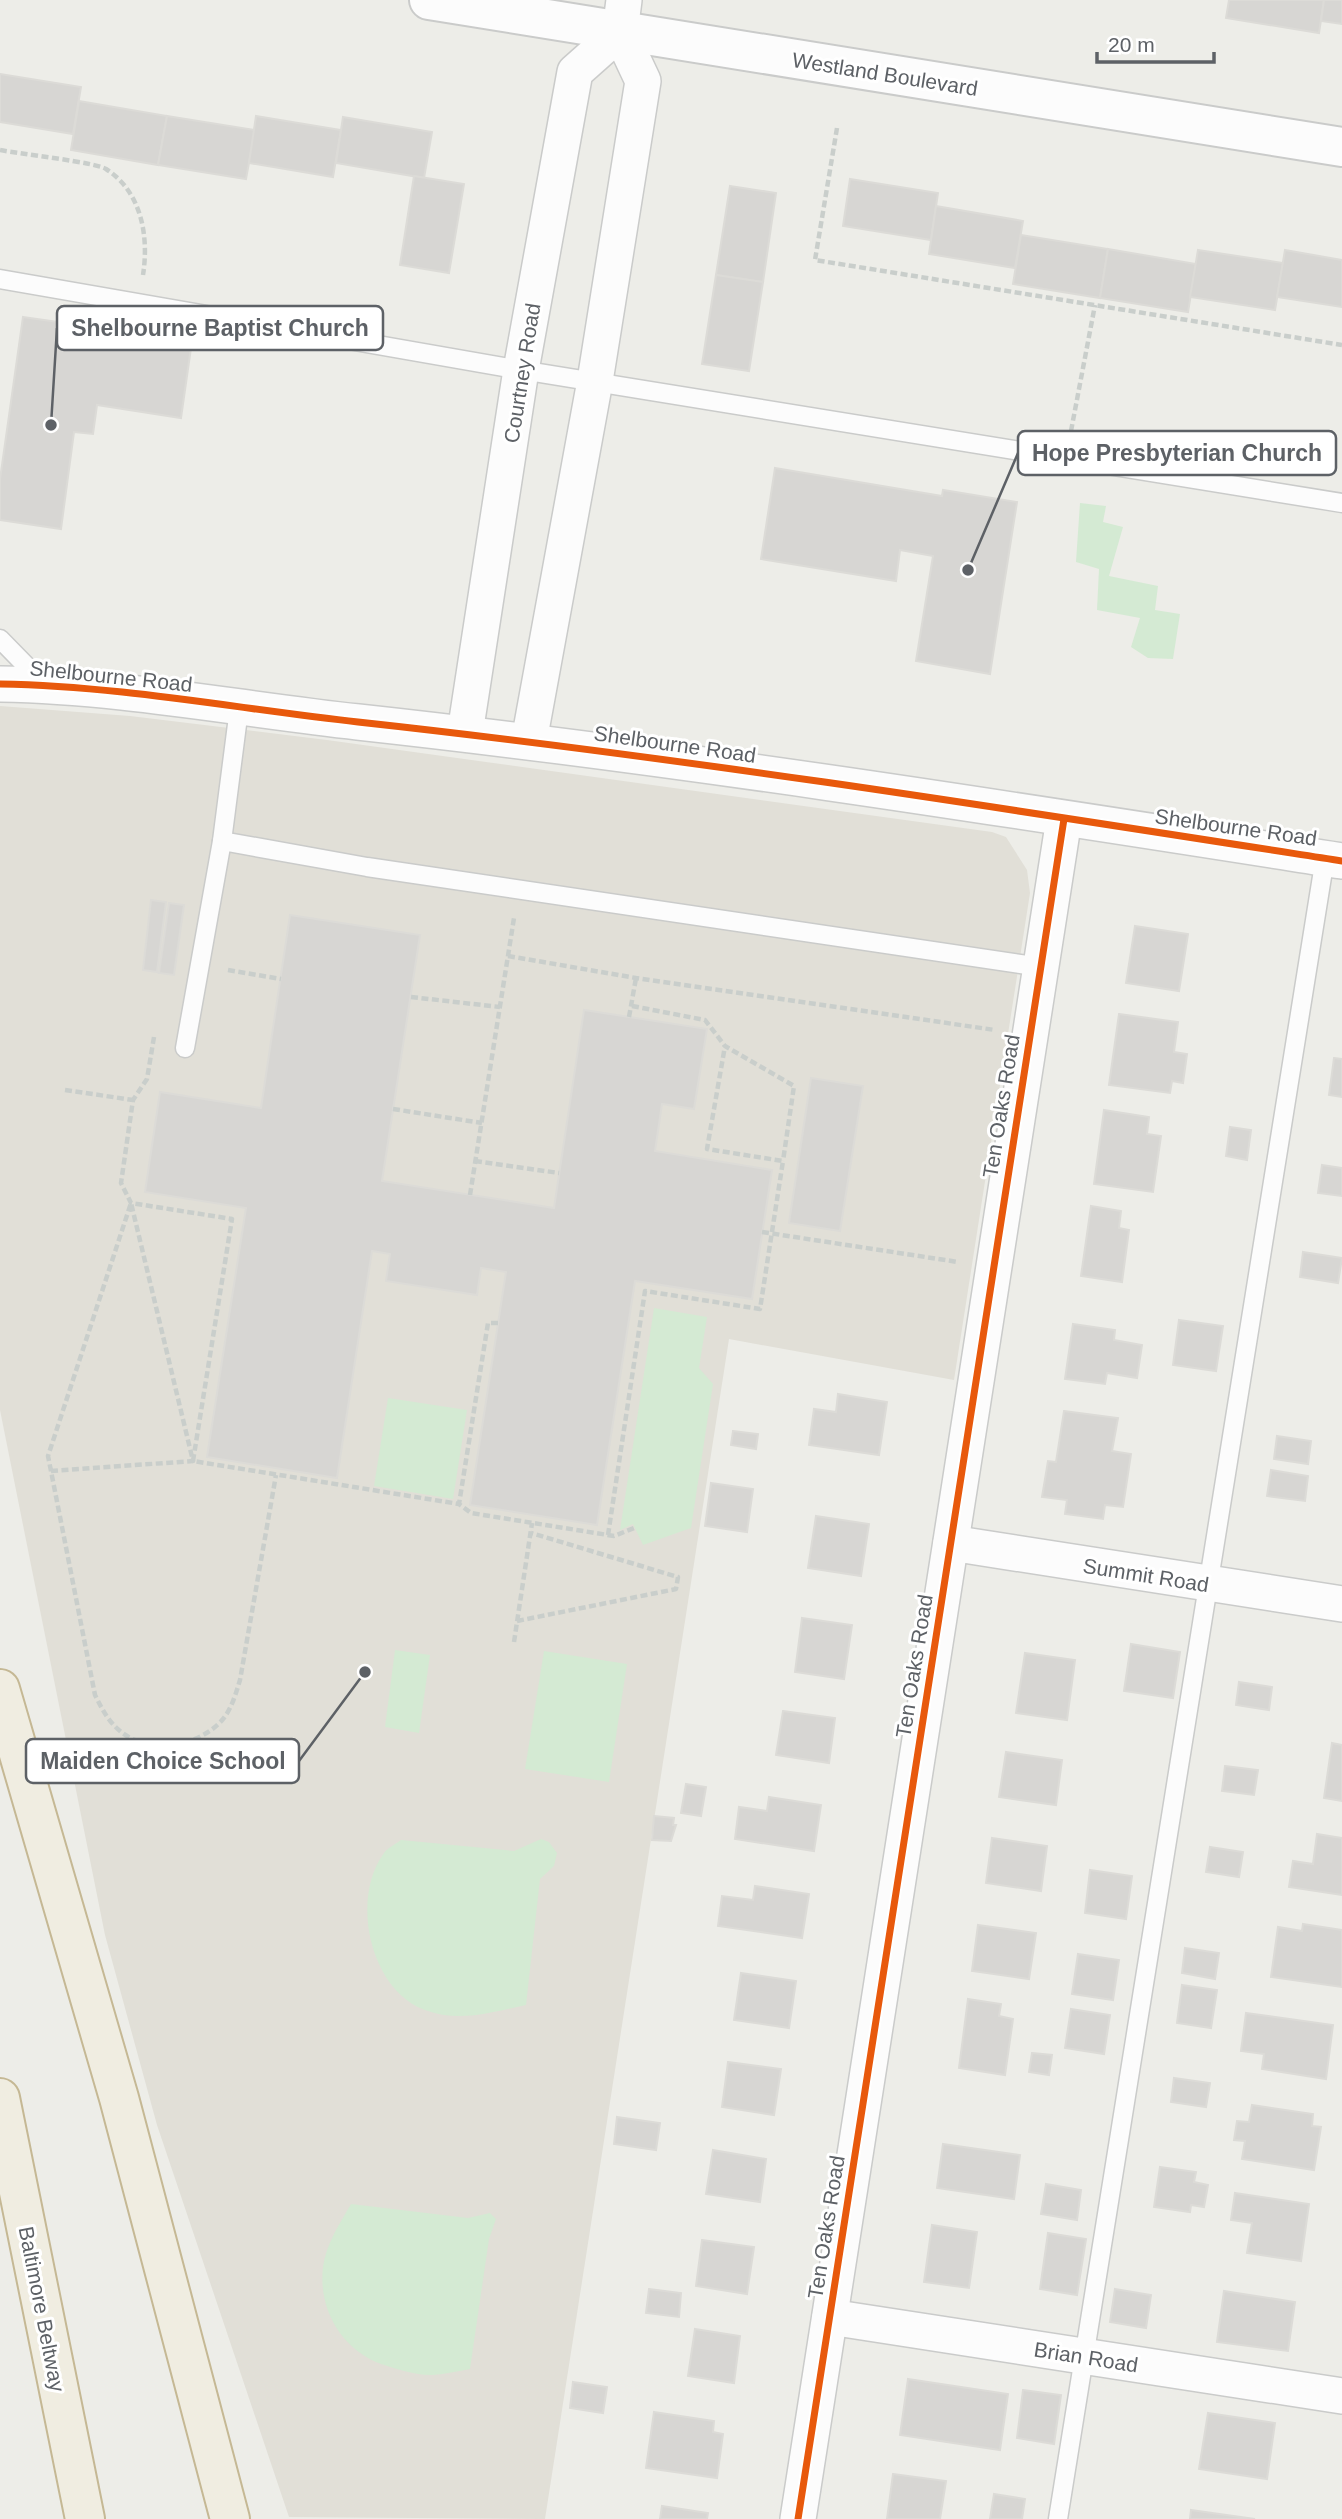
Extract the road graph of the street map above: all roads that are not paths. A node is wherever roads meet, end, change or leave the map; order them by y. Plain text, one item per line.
1 (429, 0) edge
2 (622, 16) edge
3 (1342, 147) edge
4 (0, 279) edge
5 (521, 370) junction
6 (595, 381) junction
7 (1342, 503) edge
8 (0, 639) edge
9 (0, 684) edge
10 (45, 685) junction
11 (239, 709) junction
12 (465, 733) junction
13 (529, 741) junction
14 (1064, 819) junction
15 (222, 841) junction
16 (1334, 859) edge
17 (1041, 967) junction
18 (185, 1048) dead end
19 (951, 1543) junction
20 (1210, 1585) junction
21 (1342, 1604) edge
22 (0, 1689) edge
23 (0, 2098) edge
24 (830, 2317) junction
25 (1083, 2356) junction
26 (1342, 2396) edge
27 (85, 2519) edge
28 (230, 2519) edge
29 (798, 2519) edge
30 (1058, 2519) edge

1 - 2 street, Westland Boulevard
2 - 3 street, Westland Boulevard
2 - 5 street, Courtney Road
2 - 6 street
4 - 5 lane
5 - 6 lane
5 - 12 street, Courtney Road
6 - 7 lane
6 - 13 street
8 - 10 lane
9 - 10 street, Shelbourne Road
10 - 11 street, Shelbourne Road
11 - 12 street, Shelbourne Road
11 - 15 lane
12 - 13 street, Shelbourne Road
13 - 14 street, Shelbourne Road
14 - 16 street, Shelbourne Road
14 - 17 street, Ten Oaks Road
15 - 17 lane
15 - 18 lane
16 - 20 lane
17 - 19 street, Ten Oaks Road
19 - 20 street, Summit Road
19 - 24 street, Ten Oaks Road
20 - 21 street, Summit Road
20 - 25 lane
22 - 28 highway
23 - 27 highway, Baltimore Beltway
24 - 25 street, Brian Road
24 - 29 street, Ten Oaks Road
25 - 26 street, Brian Road
25 - 30 lane

